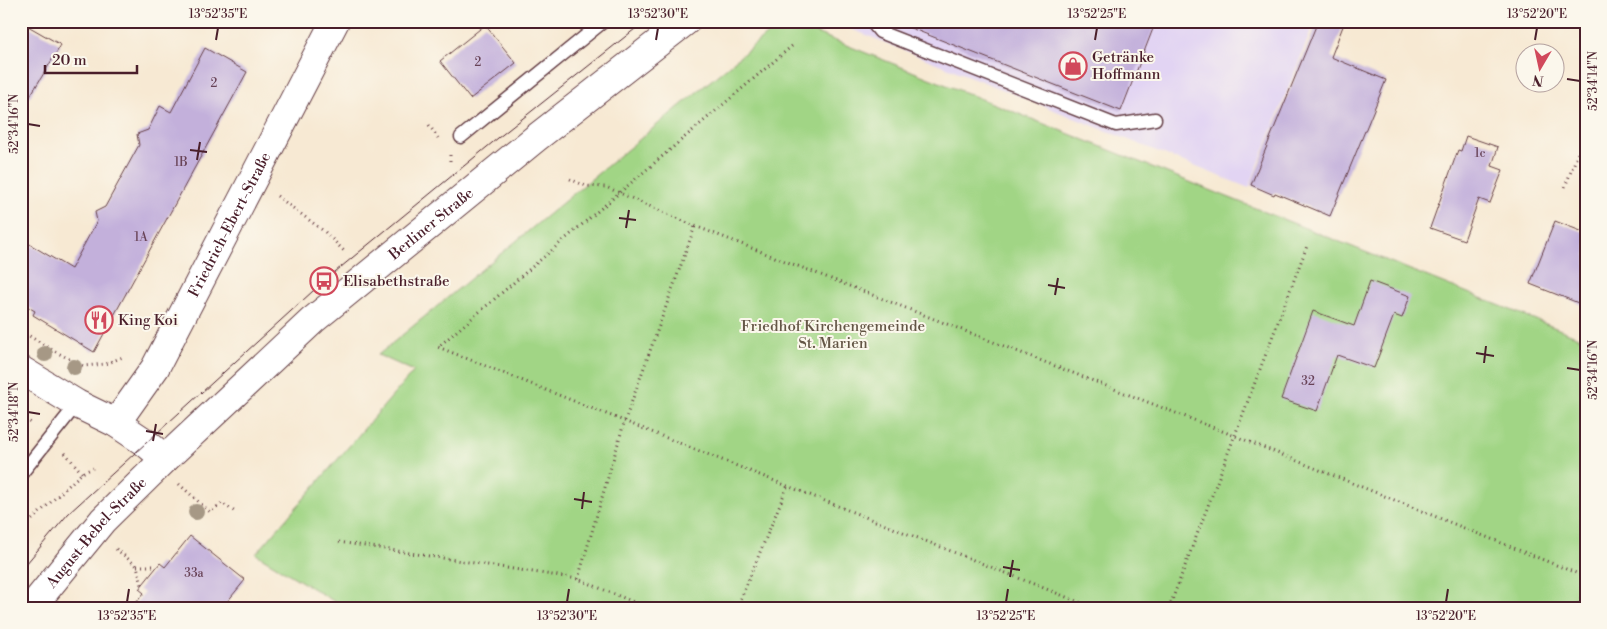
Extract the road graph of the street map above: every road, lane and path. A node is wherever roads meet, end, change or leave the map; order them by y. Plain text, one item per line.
1 (335, 21) edge
2 (604, 21) edge
3 (686, 21) edge
4 (871, 21) edge
5 (792, 46) dead end
6 (1155, 119) dead end
7 (429, 125) dead end
8 (1585, 135) edge
9 (461, 137) dead end
10 (438, 138) dead end
11 (570, 179) dead end
12 (252, 182) junction
13 (1565, 187) dead end
14 (617, 193) junction
15 (695, 226) junction
16 (1307, 246) dead end
17 (344, 251) dead end
18 (21, 331) edge
19 (126, 356) dead end
20 (21, 370) edge
21 (77, 404) junction
22 (624, 422) junction
23 (116, 423) junction
24 (1235, 436) junction
25 (93, 468) dead end
26 (170, 470) junction
27 (21, 474) edge
28 (787, 487) junction
29 (235, 512) dead end
30 (21, 530) edge
31 (339, 542) dead end
32 (115, 549) dead end
33 (137, 566) junction
34 (157, 566) dead end
35 (1586, 577) edge
36 (578, 579) junction
37 (142, 585) dead end
38 (1586, 586) edge
39 (32, 608) edge
40 (648, 608) edge
41 (737, 608) edge
42 (1094, 608) edge
43 (1169, 608) edge
44 (1577, 608) edge

1 - 12 street, Friedrich-Ebert-Straße
2 - 9 lane
3 - 26 street, Berliner Straße
4 - 6 lane
5 - 14 path
7 - 10 path
8 - 13 path
11 - 14 path
12 - 17 path
12 - 23 street, Friedrich-Ebert-Straße
14 - 15 path
14 - 22 path
15 - 22 path
15 - 24 path
16 - 24 path
18 - 19 path
20 - 21 street
21 - 23 street
21 - 27 lane
22 - 28 path
22 - 36 path
23 - 26 street
24 - 35 path
24 - 43 path
25 - 30 path
26 - 29 path
26 - 39 street, August-Bebel-Straße
28 - 41 path
28 - 42 path
31 - 36 path
32 - 33 path
33 - 34 path
33 - 37 path
36 - 40 path
38 - 44 path

